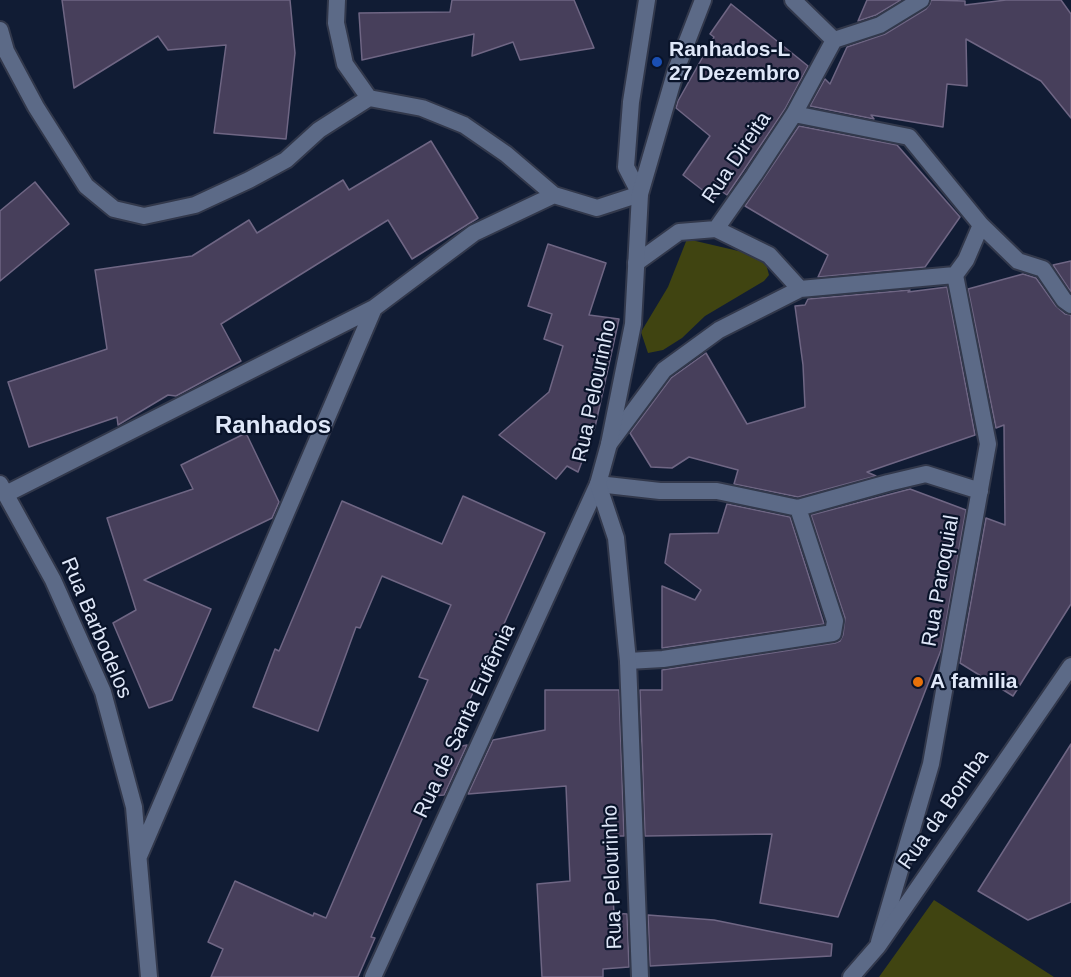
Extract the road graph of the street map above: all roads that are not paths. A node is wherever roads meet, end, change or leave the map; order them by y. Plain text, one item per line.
1 (337, 0) edge
2 (647, 0) edge
3 (703, 0) edge
4 (793, 0) edge
5 (921, 0) edge
6 (0, 30) edge
7 (834, 40) junction
8 (369, 98) junction
9 (794, 114) junction
10 (640, 194) junction
11 (554, 195) junction
12 (981, 225) junction
13 (716, 228) junction
14 (636, 263) junction
15 (955, 275) junction
16 (800, 289) junction
17 (1071, 305) edge
18 (374, 308) junction
19 (609, 444) junction
20 (598, 484) junction
21 (3, 489) edge
22 (980, 491) junction
23 (798, 507) junction
24 (628, 661) junction
25 (1071, 666) edge
26 (139, 856) junction
27 (878, 946) junction
28 (149, 977) edge
29 (373, 977) edge
30 (640, 977) edge
31 (851, 977) edge

1 - 8 street
2 - 10 street
3 - 10 street, Rua Pelourinho
4 - 7 street
5 - 7 street
6 - 8 street
7 - 9 street, Rua Direita
8 - 11 street
9 - 12 street
9 - 13 street, Rua Direita
10 - 11 street
10 - 14 street, Rua Pelourinho
11 - 18 street
12 - 15 street
12 - 17 street
13 - 14 street
13 - 16 street
14 - 19 street, Rua Pelourinho
15 - 16 street
15 - 22 street, Rua Paroquial
16 - 19 street
18 - 21 street
18 - 26 street
19 - 20 street, Rua Pelourinho
20 - 23 street
20 - 24 street, Rua Pelourinho
20 - 29 street, Rua de Santa Eufêmia
21 - 26 street, Rua Barbodelos
22 - 23 street
22 - 27 street, Rua Paroquial
23 - 24 street
24 - 30 street, Rua Pelourinho
25 - 27 street, Rua da Bomba
26 - 28 street, Rua Barbodelos
27 - 31 street, Rua da Bomba

